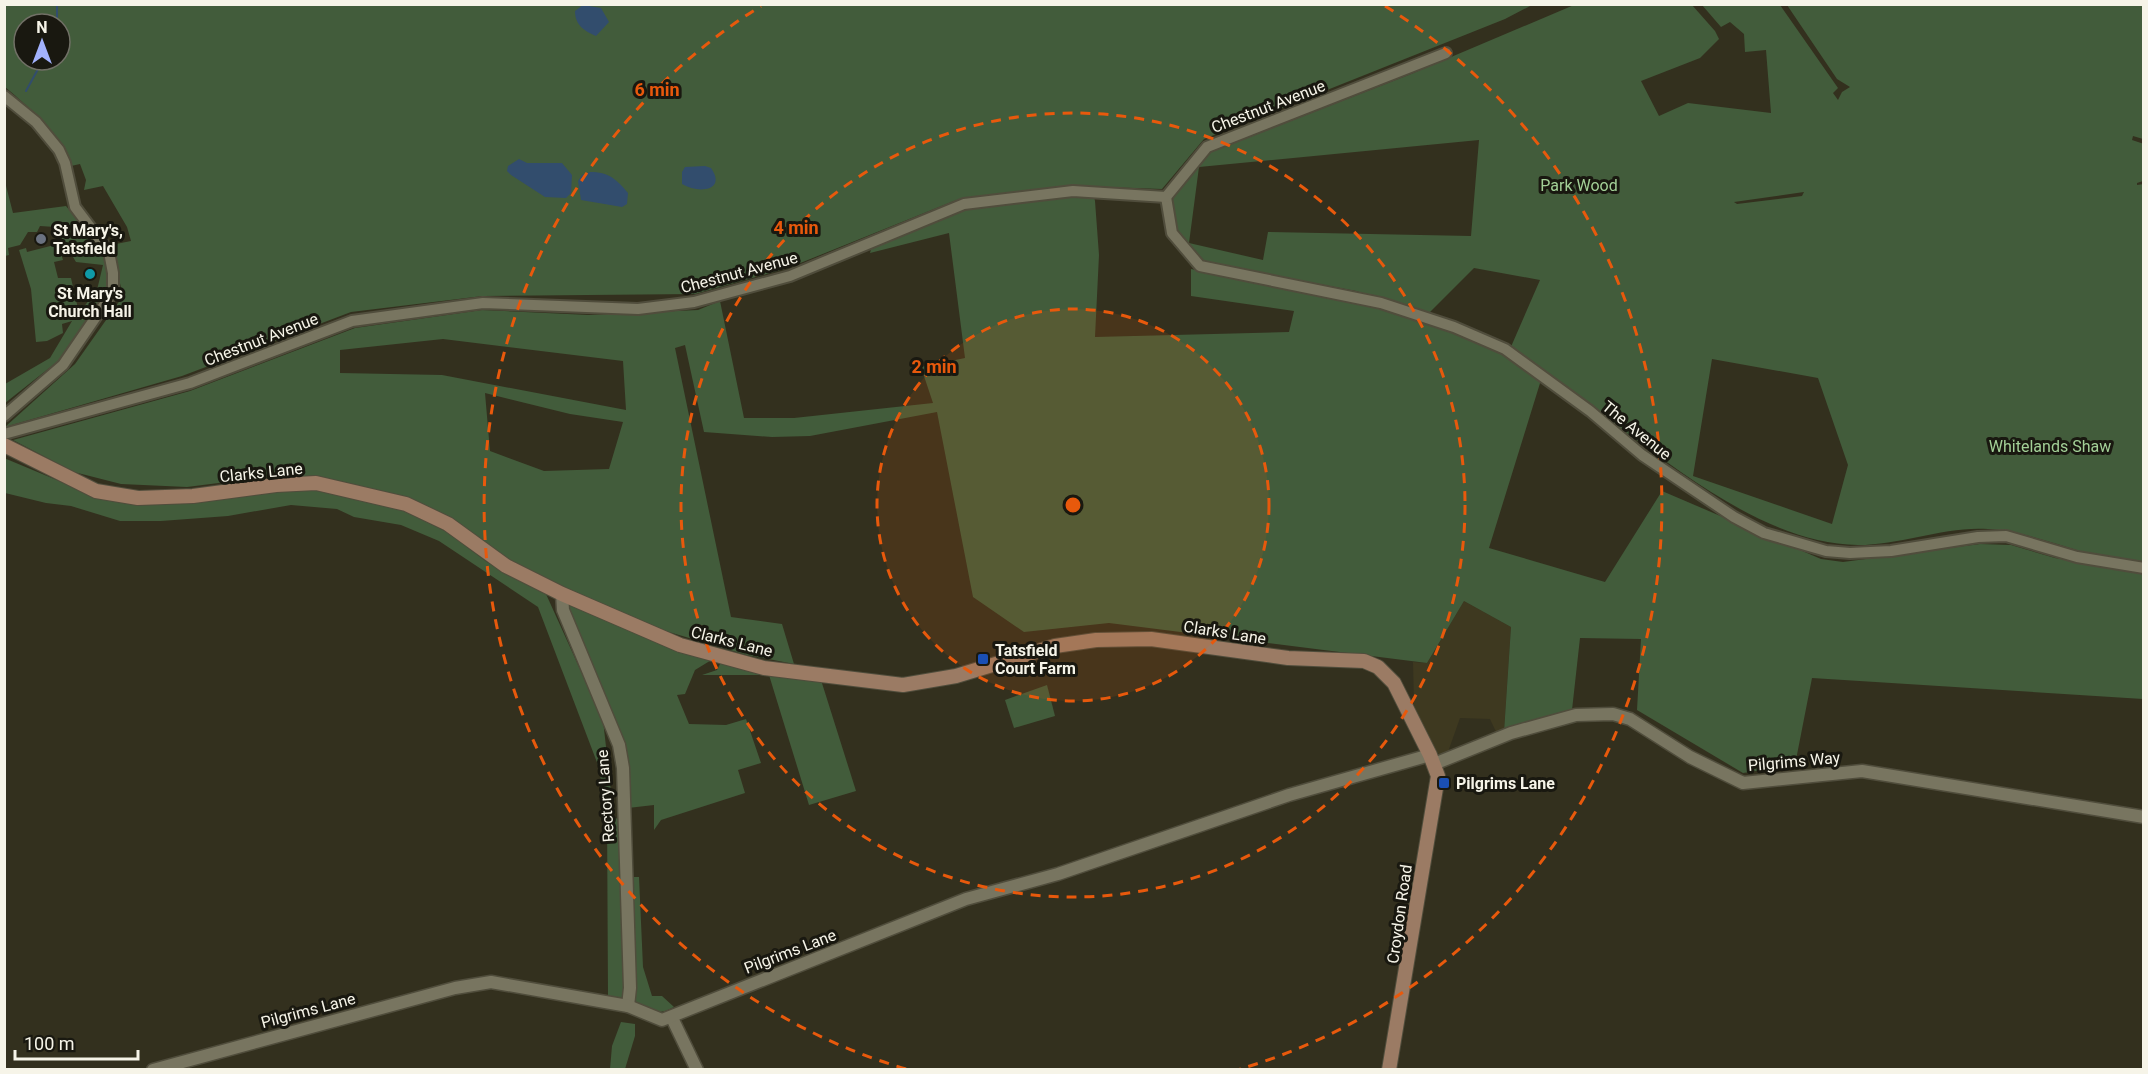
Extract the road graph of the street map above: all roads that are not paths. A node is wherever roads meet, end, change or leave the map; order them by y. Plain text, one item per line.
1 (1446, 53) dead end
2 (4, 96) edge
3 (1166, 197) junction
4 (4, 416) edge
5 (4, 434) edge
6 (4, 445) edge
7 (2144, 568) edge
8 (562, 594) junction
9 (1432, 759) junction
10 (2144, 817) edge
11 (628, 1006) junction
12 (672, 1018) junction
13 (153, 1070) edge
14 (697, 1070) edge
15 (1389, 1070) edge

1 - 3 street, Chestnut Avenue
2 - 4 street
3 - 5 street, Chestnut Avenue
3 - 7 street, The Avenue
6 - 8 main road, Clarks Lane
8 - 9 main road, Clarks Lane
8 - 11 street, Rectory Lane
9 - 10 street, Pilgrims Way
9 - 12 street, Pilgrims Lane
9 - 15 main road, Croydon Road
11 - 12 street, Pilgrims Lane
11 - 13 street, Pilgrims Lane
12 - 14 street

